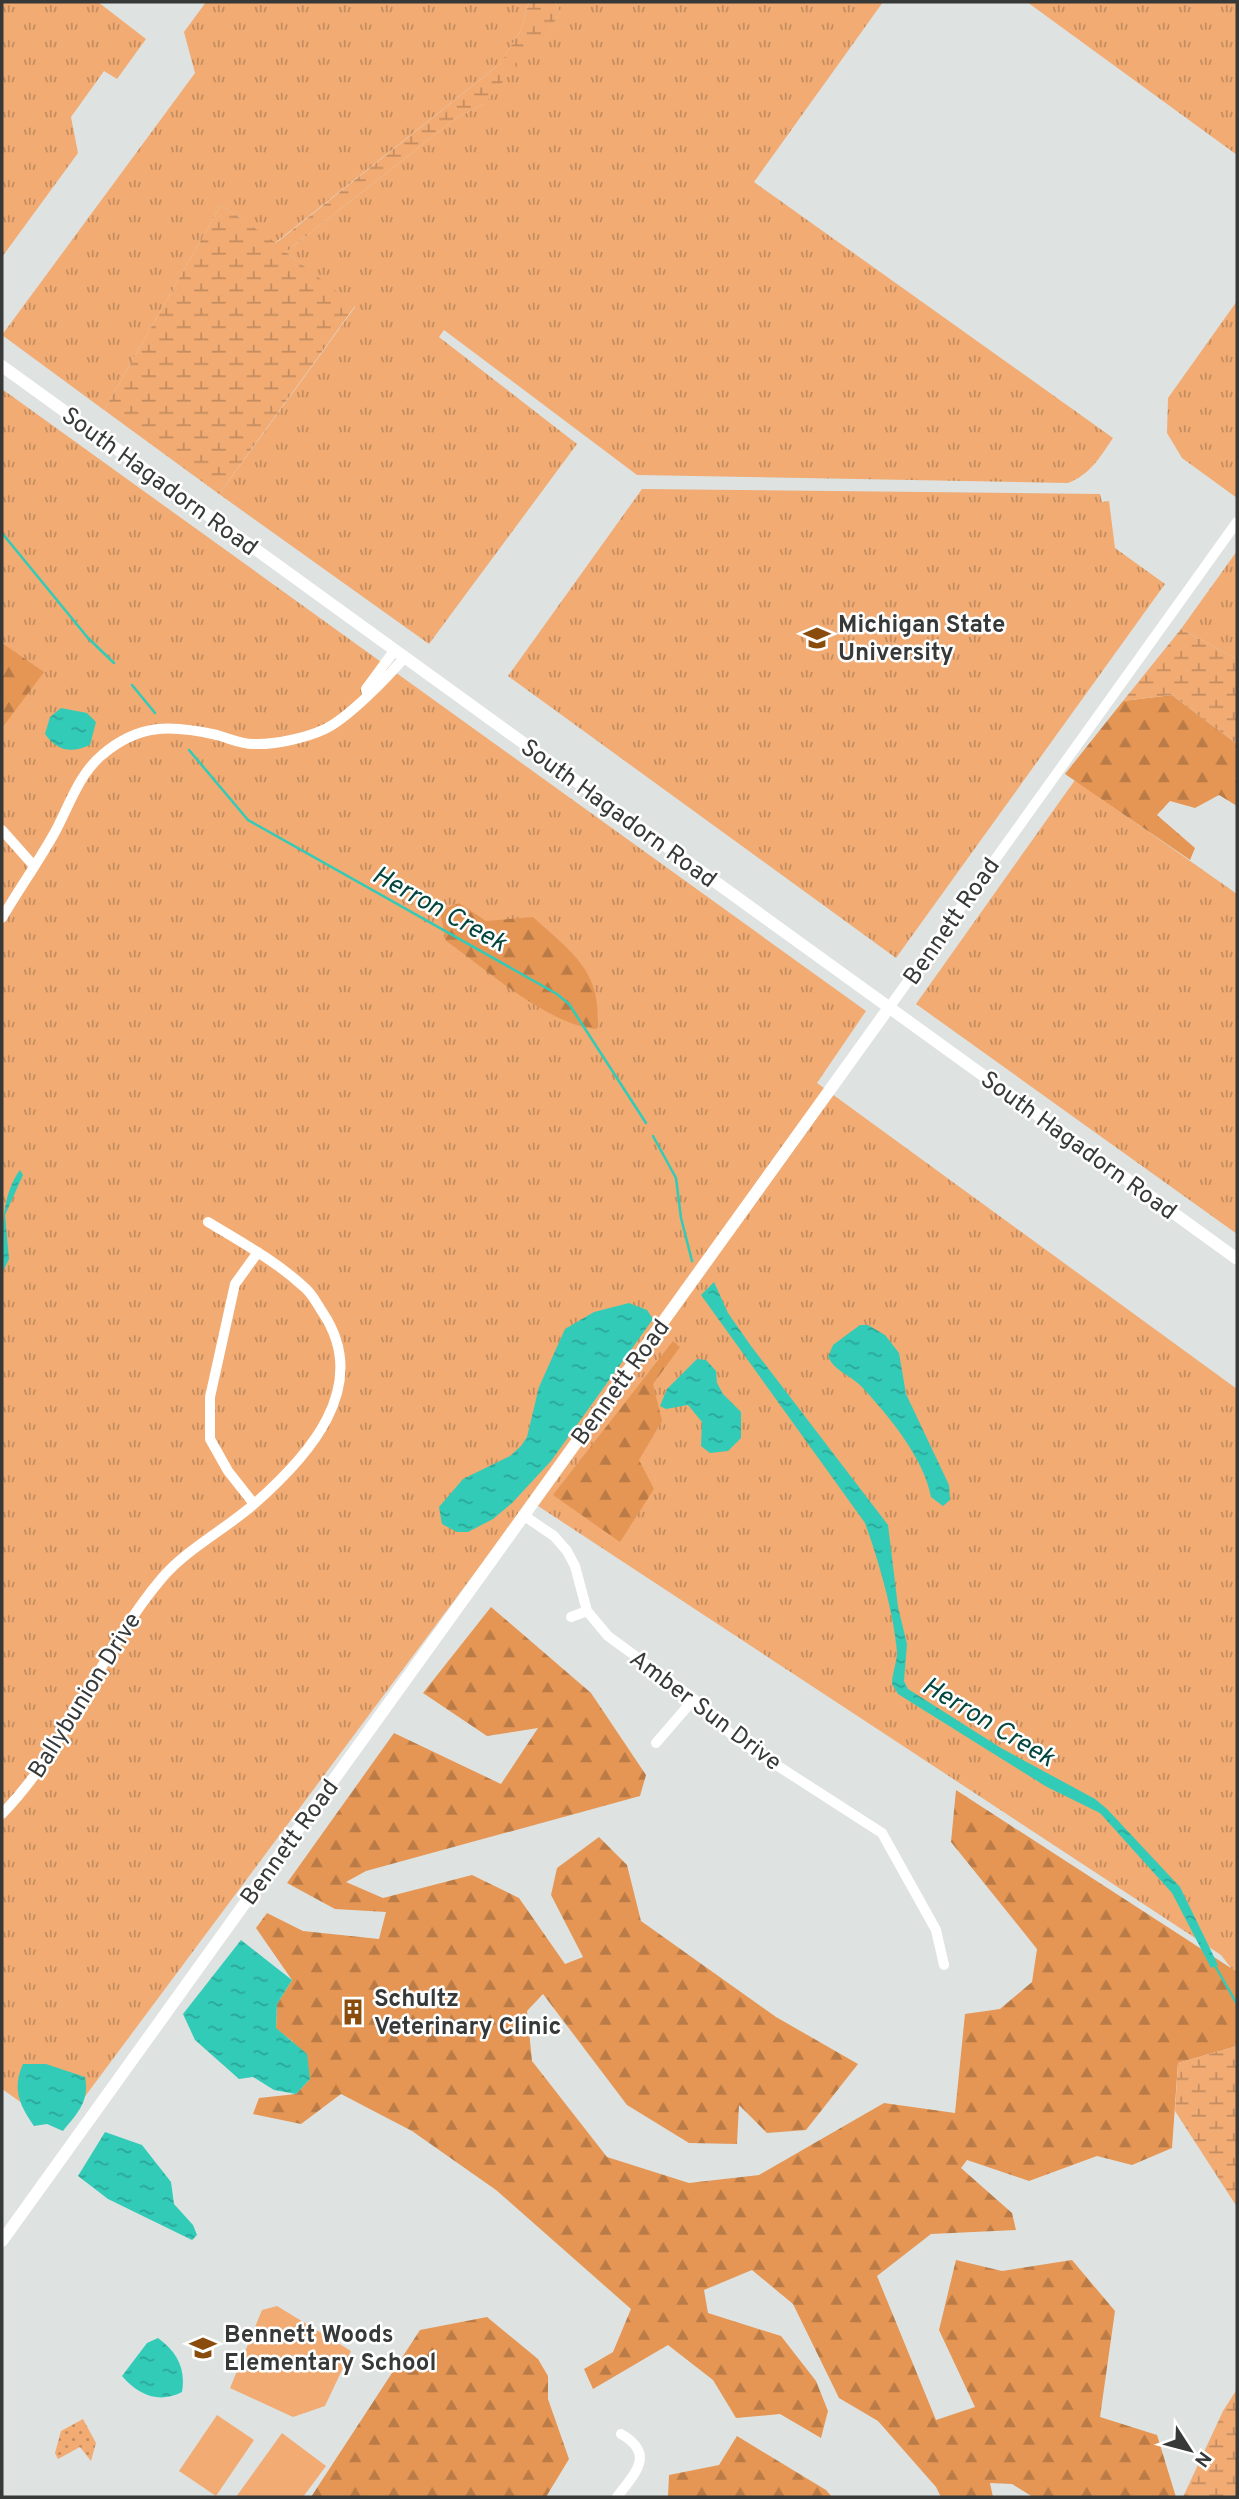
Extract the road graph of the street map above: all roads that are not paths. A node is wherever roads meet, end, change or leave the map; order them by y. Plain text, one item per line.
1 (2, 366) edge
2 (1237, 522) edge
3 (399, 654) junction
4 (2, 830) edge
5 (33, 866) junction
6 (2, 918) edge
7 (888, 1009) junction
8 (208, 1222) dead end
9 (258, 1252) junction
10 (1237, 1259) edge
11 (254, 1504) junction
12 (523, 1515) junction
13 (587, 1611) junction
14 (571, 1617) dead end
15 (694, 1699) junction
16 (656, 1743) dead end
17 (2, 1814) edge
18 (944, 1965) dead end
19 (2, 2241) edge
20 (621, 2434) dead end
21 (617, 2497) edge

1 - 3 street, South Hagadorn Road
2 - 7 street, Bennett Road
3 - 5 street
3 - 7 street, South Hagadorn Road
4 - 5 street
5 - 6 street
7 - 10 street, South Hagadorn Road
7 - 12 street, Bennett Road
8 - 9 street, Ballybunion Drive
9 - 11 street
9 - 11 street, Ballybunion Drive
11 - 17 street, Ballybunion Drive
12 - 13 street, Amber Sun Drive
12 - 19 street, Bennett Road
13 - 14 street
13 - 15 street, Amber Sun Drive
15 - 16 street
15 - 18 street, Amber Sun Drive
20 - 21 street

